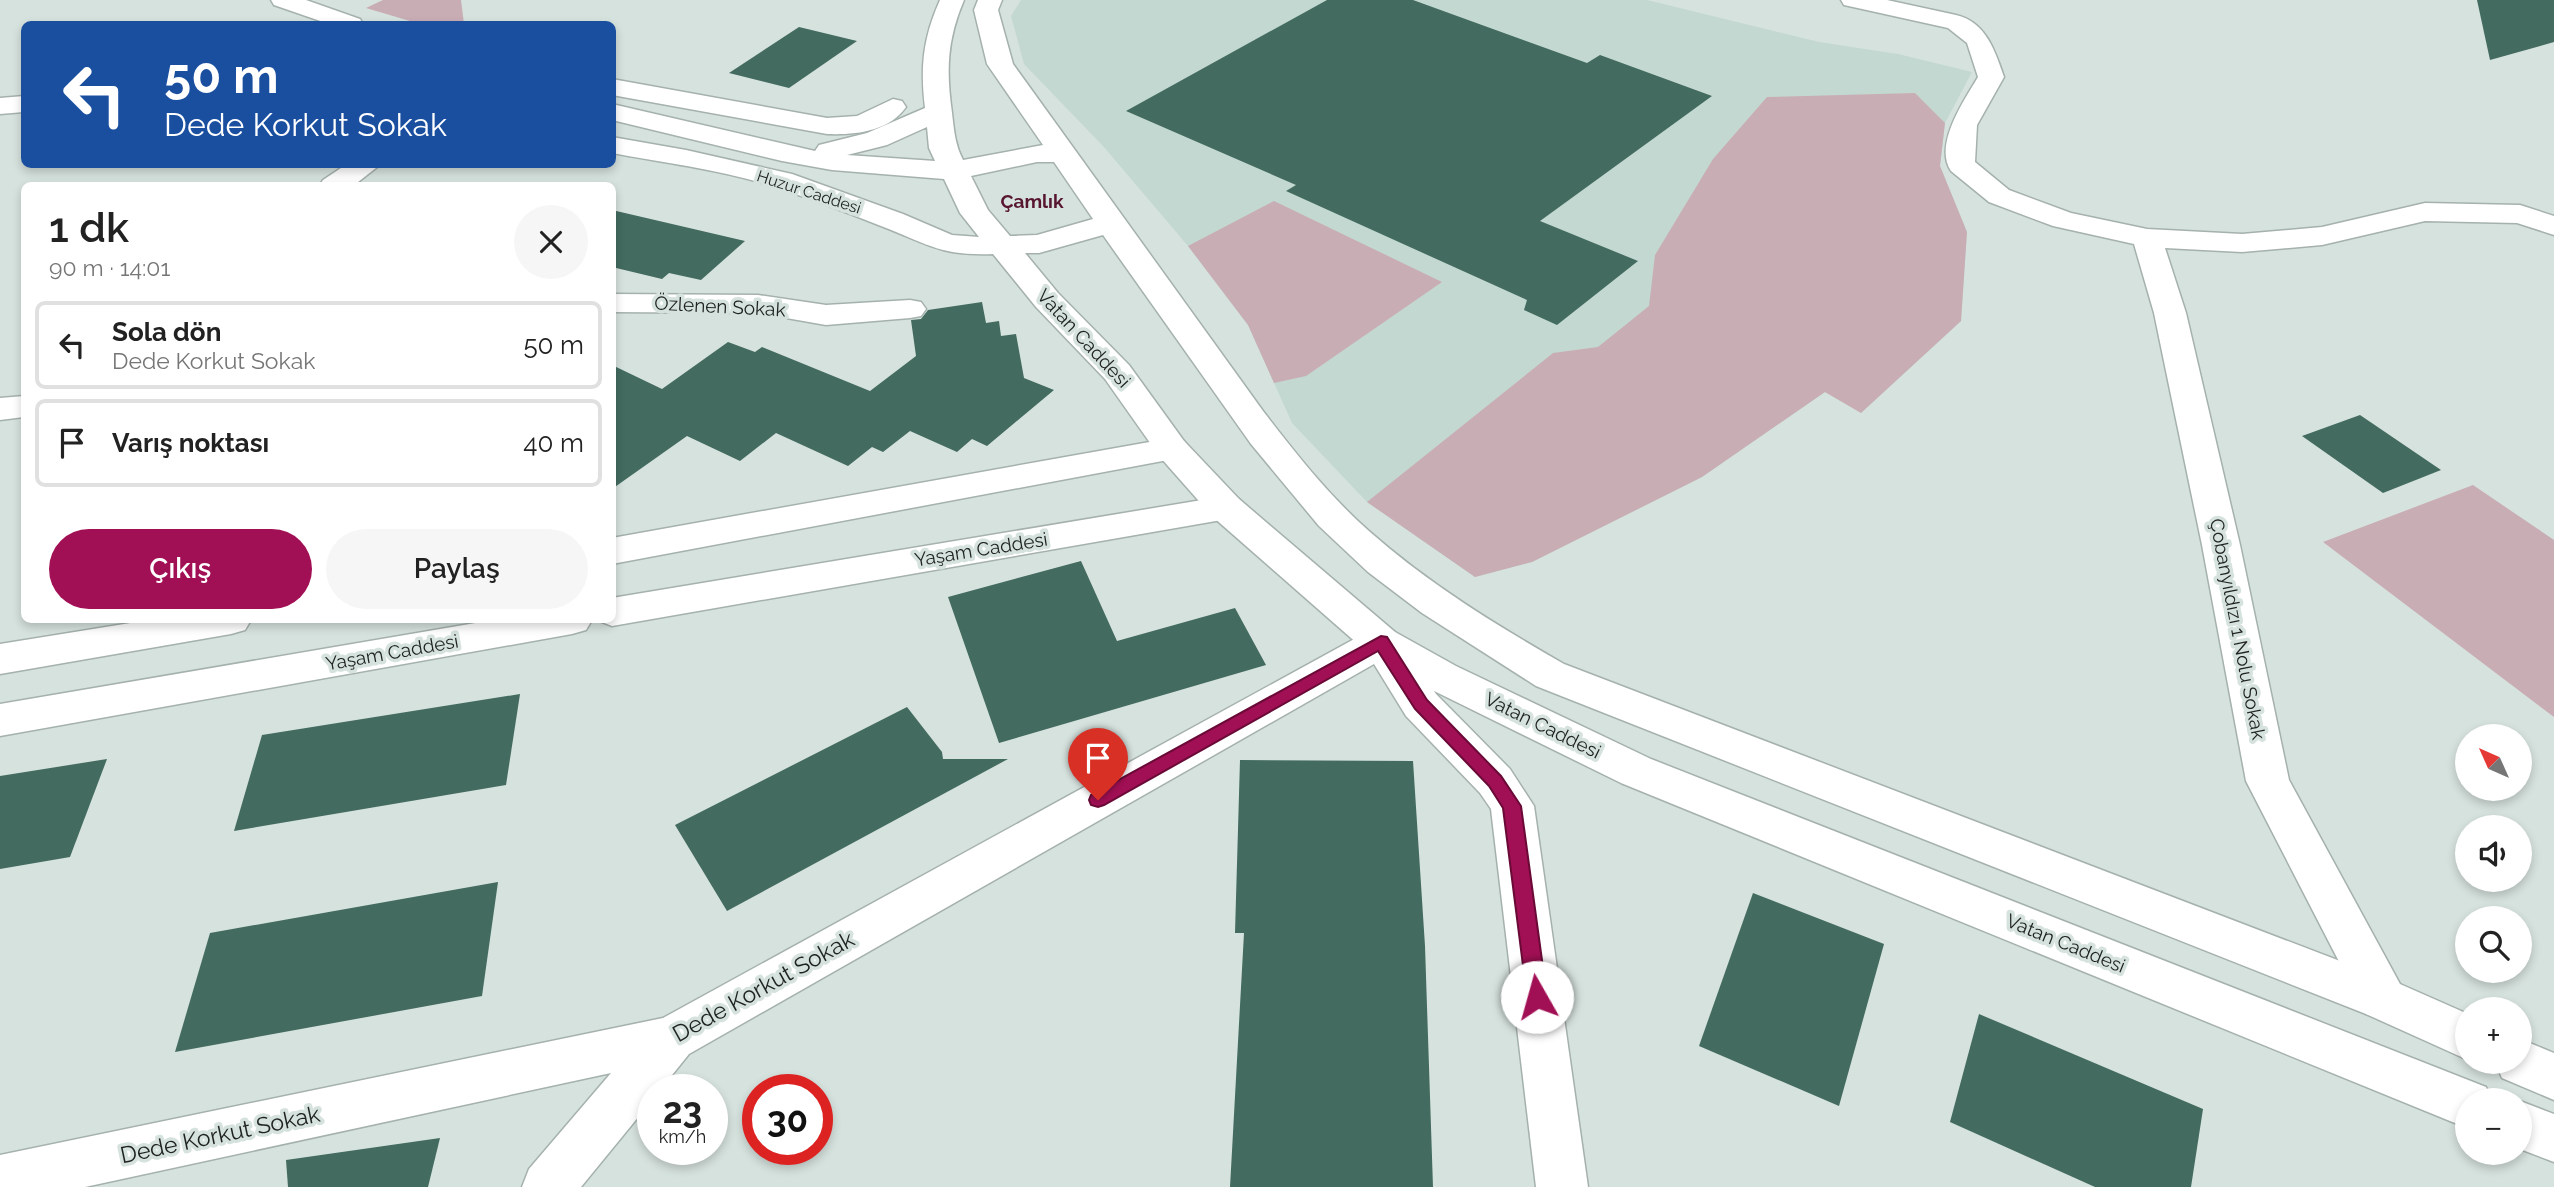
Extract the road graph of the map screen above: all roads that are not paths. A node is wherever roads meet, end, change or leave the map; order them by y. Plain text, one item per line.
1 (283, 0) edge
2 (952, 0) edge
3 (990, 0) edge
4 (1853, 0) edge
5 (342, 21) edge
6 (21, 83) edge
7 (0, 84) edge
8 (616, 88) edge
9 (0, 98) edge
10 (21, 98) edge
11 (21, 104) edge
12 (0, 106) edge
13 (893, 107) dead end
14 (939, 112) junction
15 (616, 113) edge
16 (616, 146) edge
17 (1062, 153) junction
18 (803, 157) junction
19 (361, 168) edge
20 (953, 171) junction
21 (339, 182) edge
22 (1111, 223) junction
23 (2554, 226) edge
24 (2147, 238) junction
25 (1001, 244) junction
26 (616, 303) edge
27 (911, 309) dead end
28 (21, 407) edge
29 (0, 409) edge
30 (1172, 449) junction
31 (1226, 508) junction
32 (730, 530) junction
33 (616, 550) edge
34 (736, 590) junction
35 (616, 611) edge
36 (211, 623) edge
37 (228, 623) edge
38 (555, 623) edge
39 (1381, 642) junction
40 (0, 659) edge
41 (212, 683) junction
42 (0, 720) edge
43 (2382, 999) junction
44 (2455, 1032) edge
45 (673, 1038) junction
46 (2532, 1067) edge
47 (2554, 1077) edge
48 (2455, 1099) edge
49 (2532, 1130) edge
50 (2554, 1138) edge
51 (0, 1180) edge
52 (548, 1187) edge
53 (1562, 1187) edge

1 - 5 street
2 - 14 street, Vatan Caddesi
3 - 17 street
4 - 24 street
6 - 7 street
8 - 13 street
9 - 10 street
11 - 12 street
14 - 18 street
14 - 20 street, Vatan Caddesi
15 - 18 street, Huzur Caddesi
16 - 25 street, Huzur Caddesi
17 - 20 street, Huzur Caddesi
17 - 22 street
18 - 20 street, Huzur Caddesi
19 - 21 street
20 - 25 street, Vatan Caddesi
22 - 25 street, Huzur Caddesi
22 - 43 street
23 - 24 street
24 - 43 street, Çobanyıldızı 1 Nolu Sokak
25 - 30 street, Vatan Caddesi
26 - 27 street, Özlenen Sokak
28 - 29 street
30 - 31 street, Vatan Caddesi
30 - 32 street
31 - 34 street, Yaşam Caddesi
31 - 39 street, Vatan Caddesi
32 - 33 street
32 - 34 street
34 - 35 street, Yaşam Caddesi
36 - 40 street
37 - 41 street
38 - 41 street, Yaşam Caddesi
39 - 45 street, Dede Korkut Sokak
39 - 48 street, Vatan Caddesi
39 - 53 street
41 - 42 street, Yaşam Caddesi
43 - 44 street
45 - 51 street, Dede Korkut Sokak
45 - 52 street
46 - 47 street
49 - 50 street

